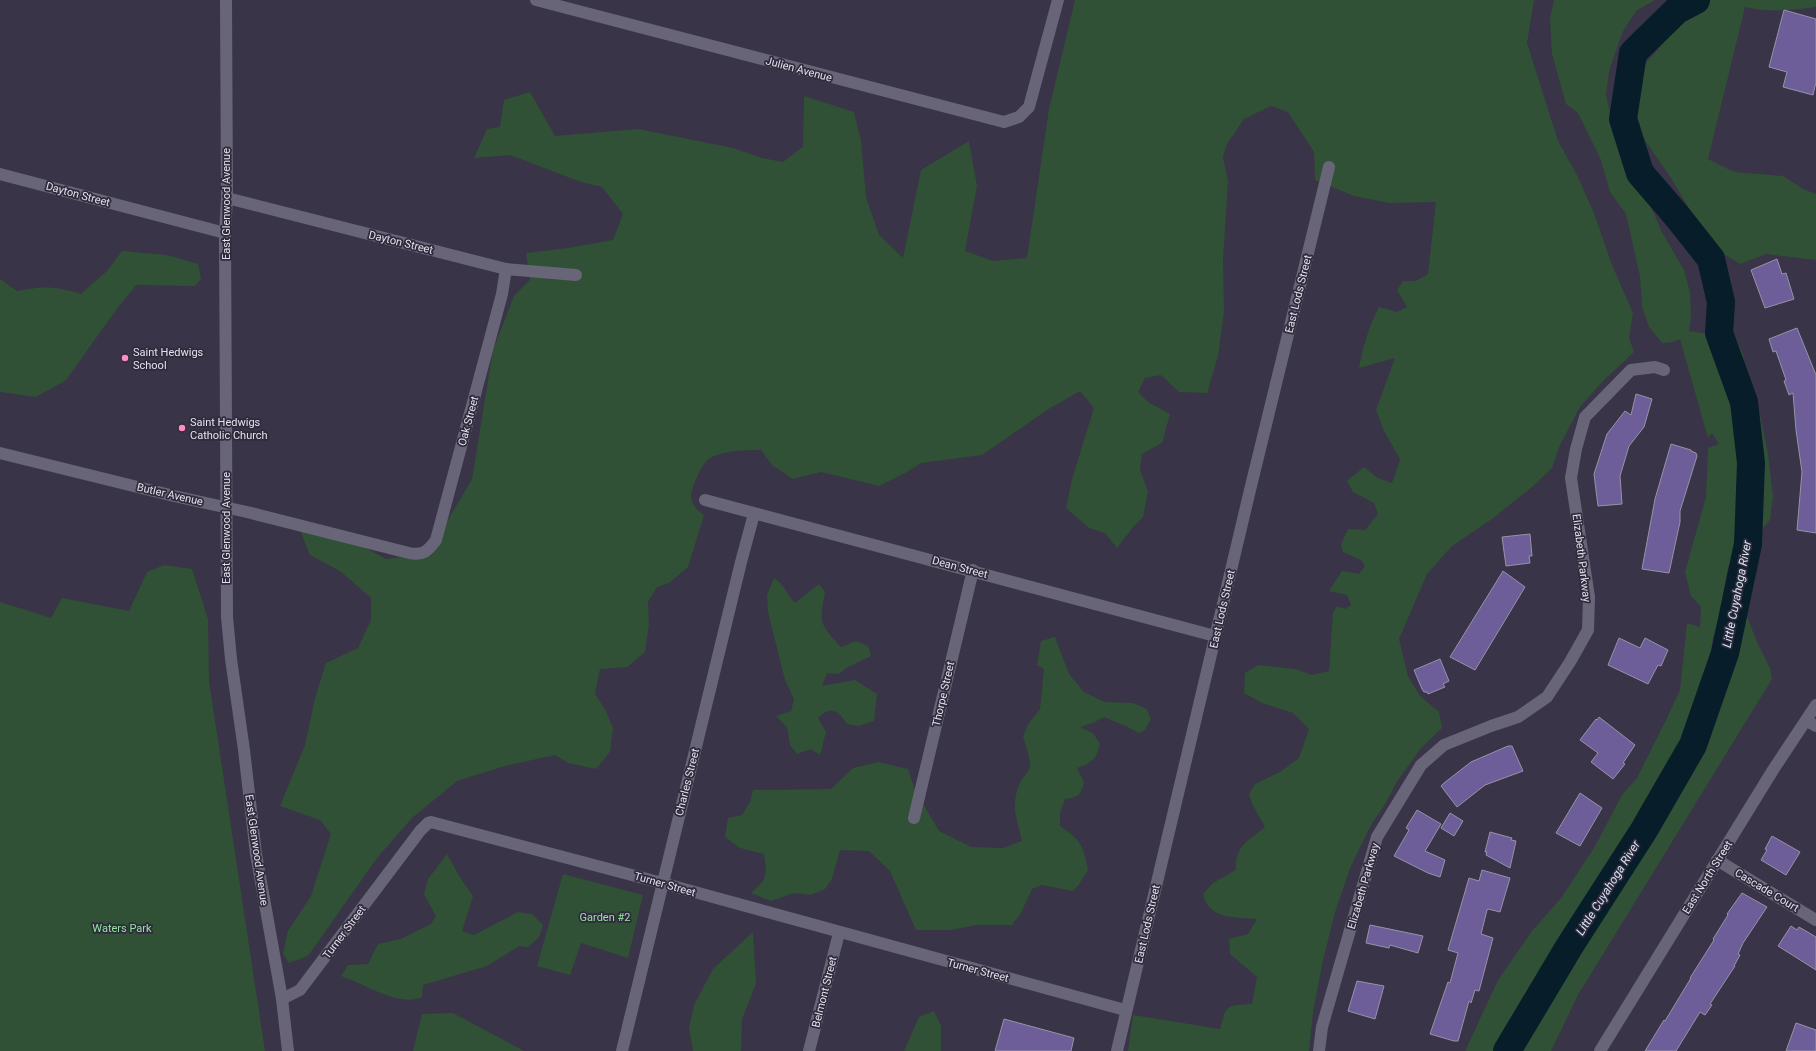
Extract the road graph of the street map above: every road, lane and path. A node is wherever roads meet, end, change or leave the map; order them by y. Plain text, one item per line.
1 (226, 0) edge
2 (536, 0) edge
3 (1058, 0) edge
4 (1329, 167) dead end
5 (0, 174) edge
6 (227, 198) junction
7 (226, 233) junction
8 (506, 269) junction
9 (576, 275) dead end
10 (1664, 370) dead end
11 (0, 453) edge
12 (705, 500) dead end
13 (226, 506) junction
14 (754, 514) junction
15 (409, 553) joint
16 (973, 570) junction
17 (1215, 636) junction
18 (1816, 704) edge
19 (1811, 724) edge
20 (914, 818) dead end
21 (1718, 860) junction
22 (662, 883) junction
23 (1816, 920) edge
24 (839, 933) junction
25 (282, 999) junction
26 (1126, 1010) junction
27 (288, 1051) edge
28 (622, 1051) edge
29 (809, 1051) edge
30 (1117, 1051) edge
31 (1319, 1051) edge
32 (1600, 1051) edge

1 - 6 street, East Glenwood Avenue
2 - 3 street, Julien Avenue
4 - 17 street, East Lods Street
5 - 7 street, Dayton Street
6 - 7 street, East Glenwood Avenue
6 - 8 street, Dayton Street
7 - 13 street, East Glenwood Avenue
8 - 9 street, Dayton Street
8 - 15 street, Oak Street
10 - 31 street, Elizabeth Parkway
11 - 13 street, Butler Avenue
12 - 14 street, Dean Street
13 - 15 street, Butler Avenue
13 - 25 street, East Glenwood Avenue
14 - 16 street, Dean Street
14 - 22 street, Charles Street
16 - 17 street, Dean Street
16 - 20 street, Thorpe Street
17 - 26 street, East Lods Street
18 - 19 street, East North Street
19 - 21 street, East North Street
21 - 23 street, Cascade Court
21 - 32 street, East North Street
22 - 24 street, Turner Street
22 - 25 street, Turner Street
22 - 28 street, Charles Street
24 - 26 street, Turner Street
24 - 29 street, Belmont Street
25 - 27 street, East Glenwood Avenue
26 - 30 street, East Lods Street

